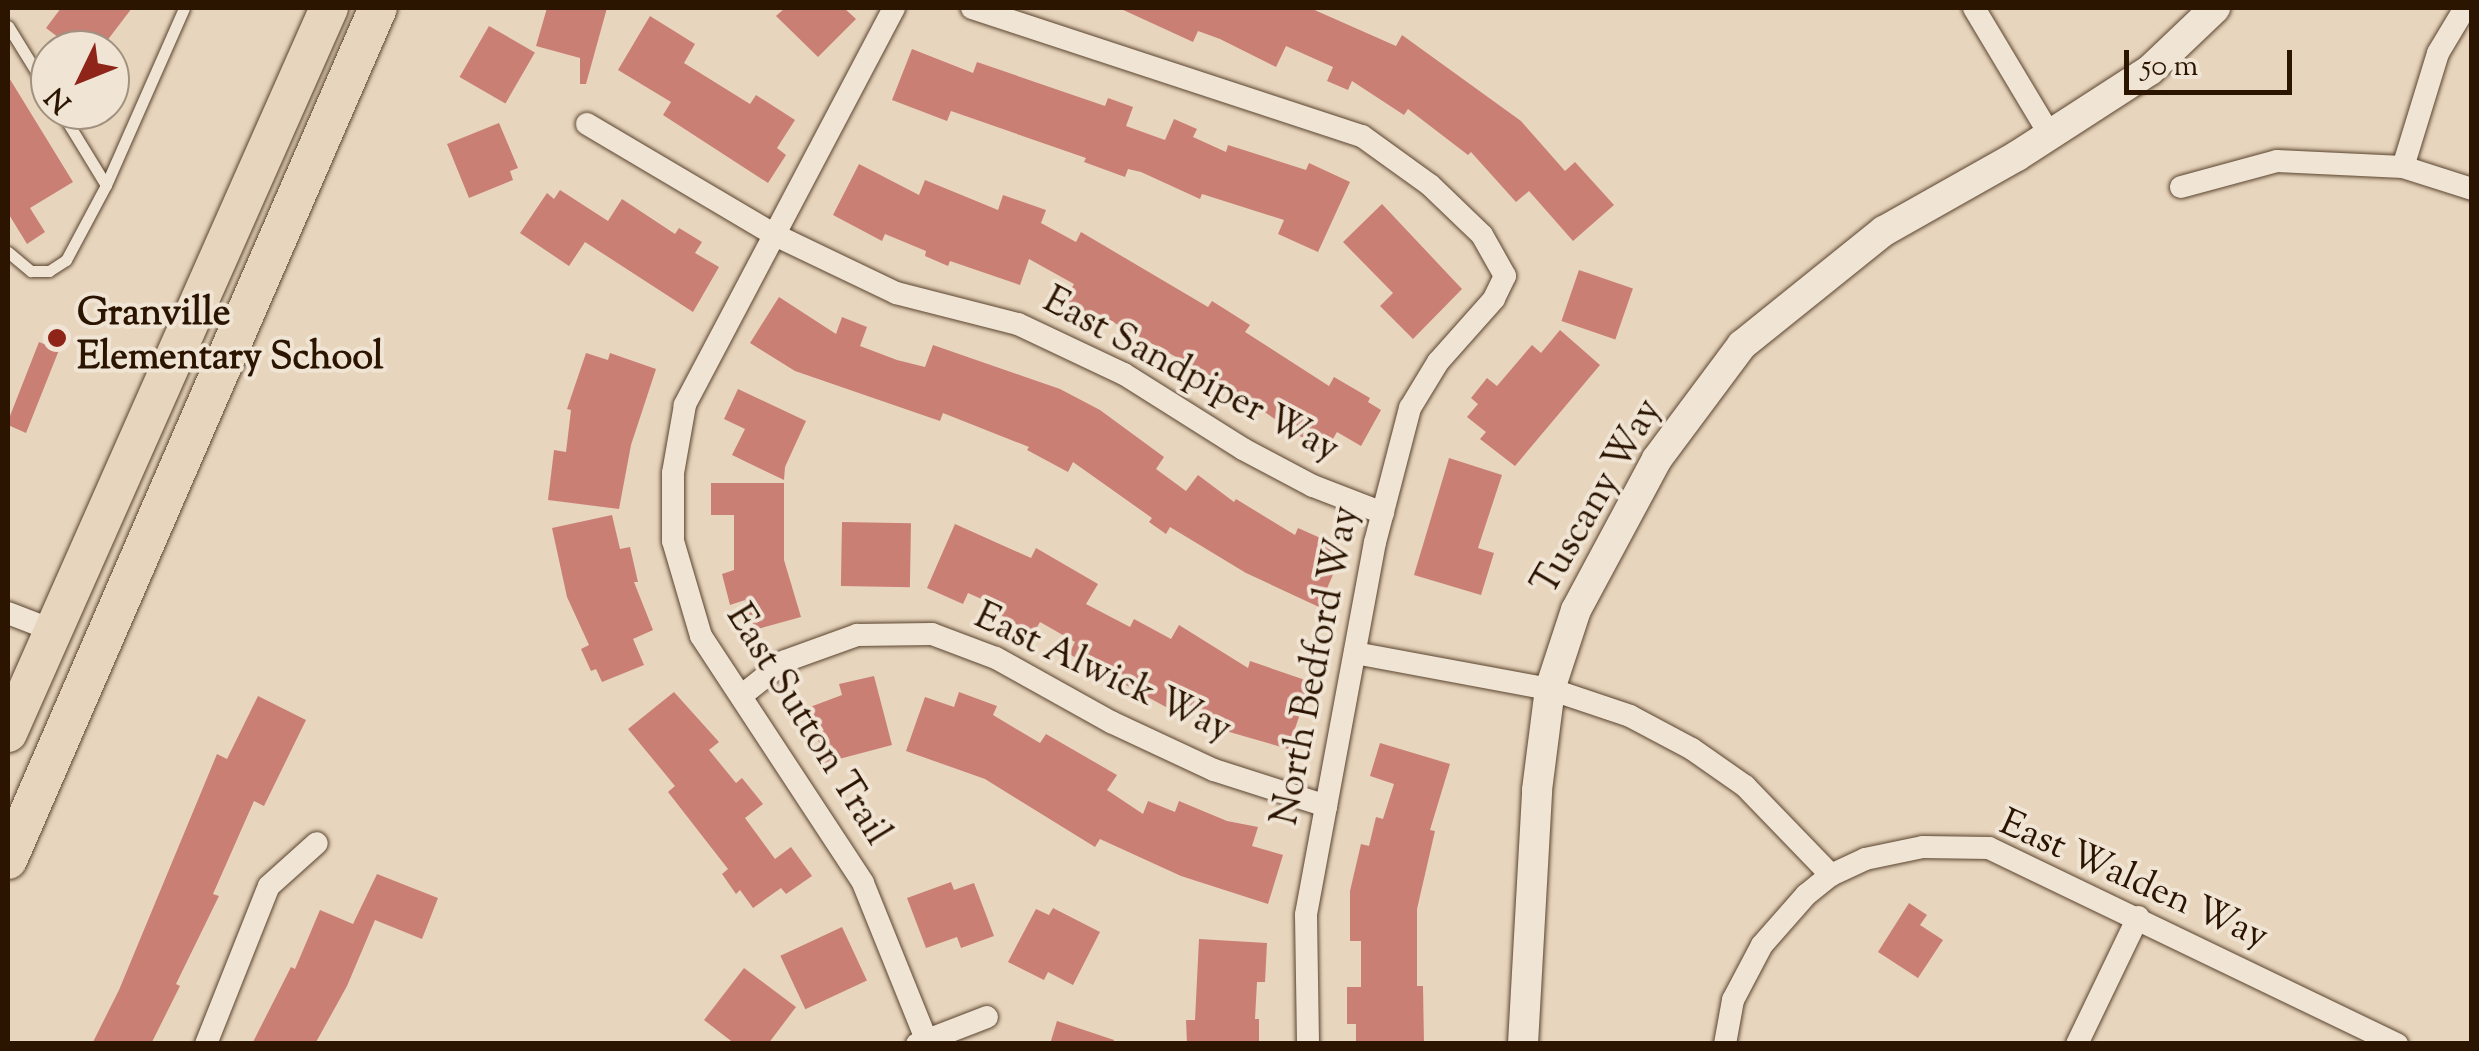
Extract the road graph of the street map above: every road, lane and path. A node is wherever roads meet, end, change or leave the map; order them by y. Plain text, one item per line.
1 (184, 8) edge
2 (329, 8) edge
3 (378, 8) edge
4 (894, 8) edge
5 (972, 8) edge
6 (1974, 8) edge
7 (2215, 8) edge
8 (2465, 8) edge
9 (8, 26) edge
10 (30, 62) edge
11 (587, 124) dead end
12 (72, 130) edge
13 (2050, 135) junction
14 (2403, 166) junction
15 (106, 185) junction
16 (2181, 188) dead end
17 (2472, 189) edge
18 (775, 234) junction
19 (8, 252) edge
20 (1383, 512) junction
21 (8, 613) edge
22 (52, 630) junction
23 (1354, 653) junction
24 (8, 667) edge
25 (1550, 689) junction
26 (741, 696) junction
27 (14, 718) edge
28 (1326, 806) junction
29 (8, 808) edge
30 (317, 842) dead end
31 (8, 860) edge
32 (1831, 875) junction
33 (2138, 917) junction
34 (987, 1017) dead end
35 (924, 1042) edge
36 (206, 1044) edge
37 (1308, 1044) edge
38 (1523, 1044) edge
39 (1725, 1044) edge
40 (2077, 1044) edge
41 (2397, 1044) edge

1 - 15 lane
2 - 22 main road
3 - 31 main road
4 - 18 street, East Sutton Trail
5 - 20 street, North Bedford Way
6 - 13 street
7 - 13 street, Tuscany Way
8 - 14 street
9 - 10 lane
11 - 18 street, East Sandpiper Way
12 - 15 lane
13 - 25 street, Tuscany Way
14 - 16 street
14 - 17 street
15 - 19 lane
18 - 20 street, East Sandpiper Way
18 - 26 street, East Sutton Trail
20 - 23 street, North Bedford Way
21 - 22 street
22 - 27 main road
22 - 29 main road
23 - 25 street
23 - 28 street, North Bedford Way
24 - 27 street
25 - 32 street
25 - 38 street, Tuscany Way
26 - 28 street, East Alwick Way
26 - 35 street, East Sutton Trail
28 - 37 street, North Bedford Way
30 - 36 street
32 - 33 street, East Walden Way
32 - 39 street
33 - 40 street
33 - 41 street, East Walden Way
34 - 35 street

